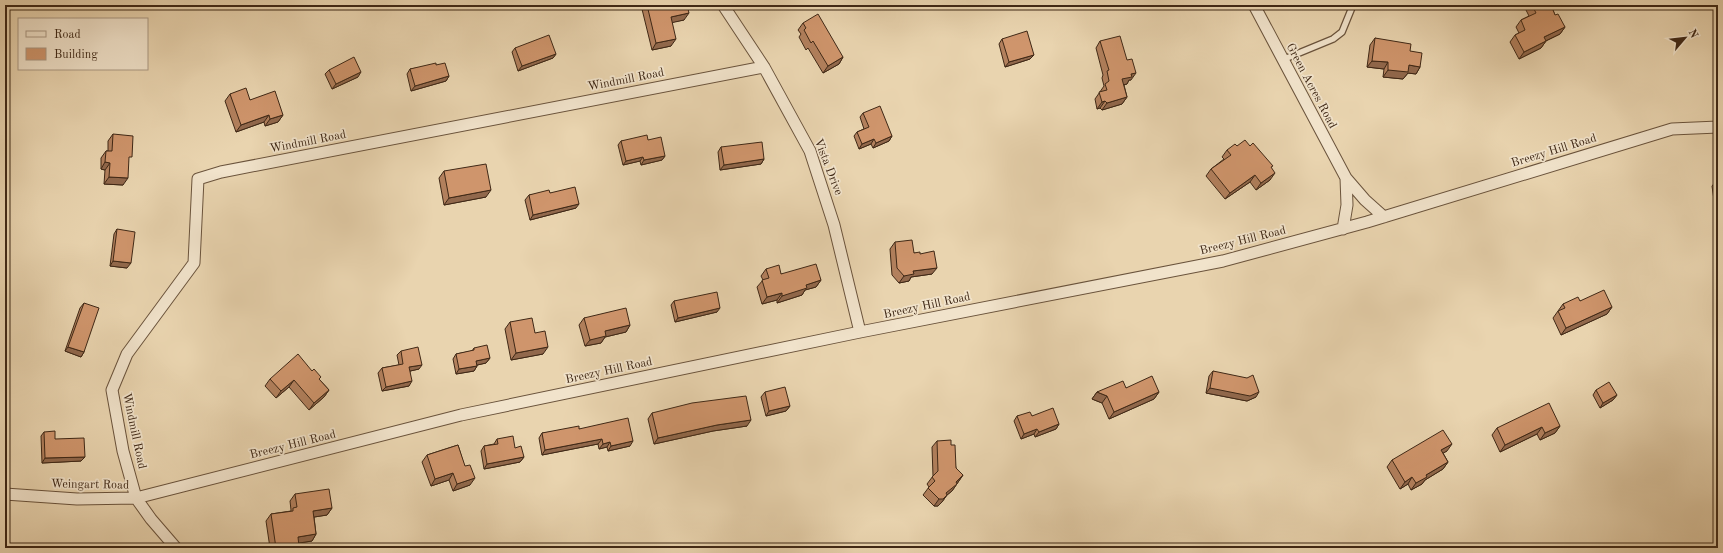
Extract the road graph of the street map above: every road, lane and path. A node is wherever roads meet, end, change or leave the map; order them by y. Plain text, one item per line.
1 (723, 5) edge
2 (1254, 5) edge
3 (1353, 5) edge
4 (1282, 60) junction
5 (764, 67) junction
6 (1718, 127) edge
7 (1346, 178) junction
8 (1384, 217) junction
9 (1343, 229) junction
10 (860, 332) junction
11 (5, 494) edge
12 (136, 498) junction
13 (176, 548) edge

1 - 5 street, Vista Drive
2 - 4 street, Green Acres Road
3 - 4 lane
4 - 7 street, Green Acres Road
5 - 10 street, Vista Drive
5 - 12 street, Windmill Road
6 - 8 street, Breezy Hill Road
7 - 8 street, Green Acres Road
7 - 9 street, Green Acres Road
8 - 9 street, Breezy Hill Road
9 - 10 street, Breezy Hill Road
10 - 12 street, Breezy Hill Road
11 - 12 street, Weingart Road
12 - 13 street, Weingart Road

